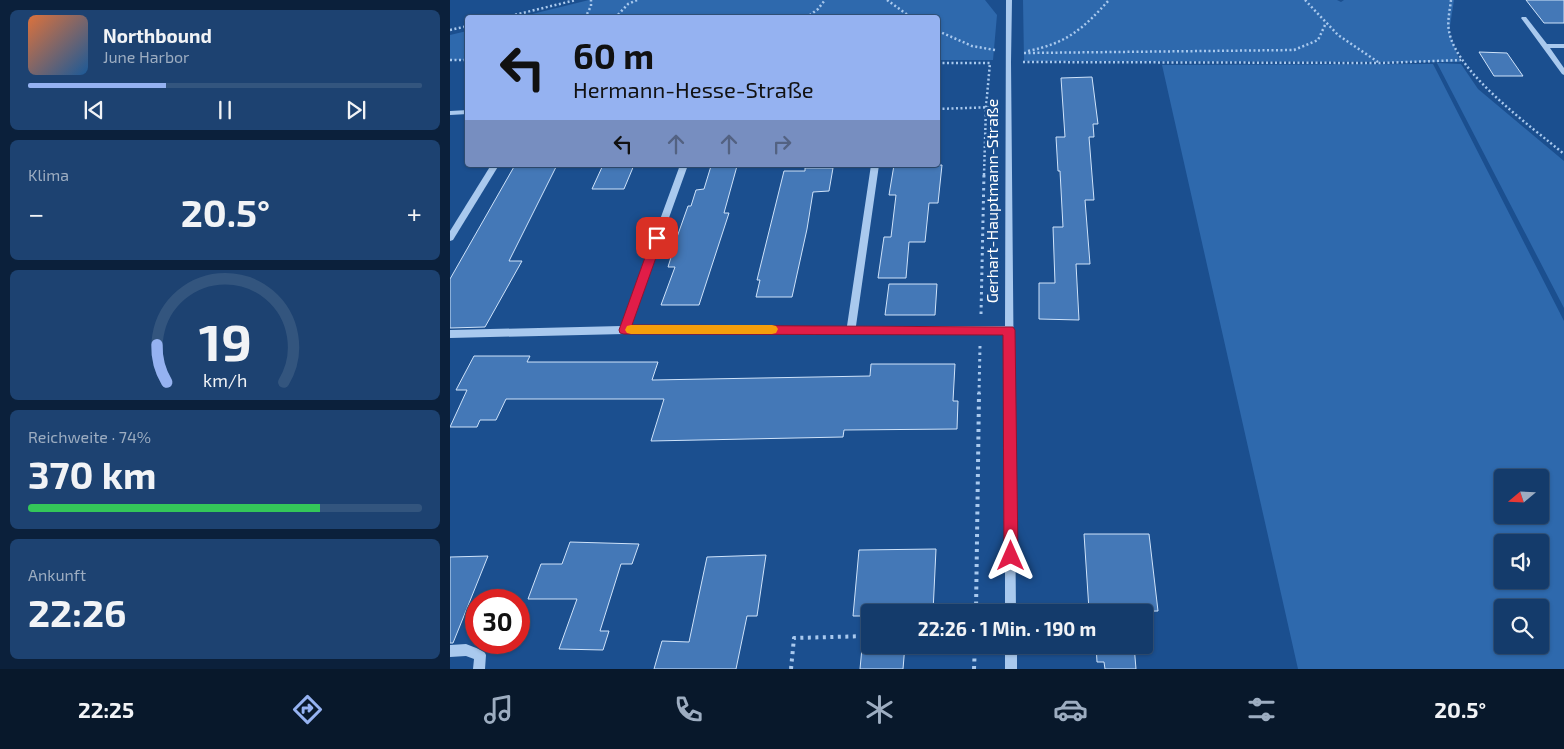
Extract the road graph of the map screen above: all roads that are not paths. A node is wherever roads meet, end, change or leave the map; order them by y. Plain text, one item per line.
1 (1002, 0) edge
2 (1009, 0) edge
3 (1009, 8) junction
4 (1524, 18) dead end
5 (1545, 46) junction
6 (1564, 46) edge
7 (1564, 73) edge
8 (465, 112) edge
9 (452, 113) dead end
10 (494, 167) edge
11 (683, 167) edge
12 (875, 167) edge
13 (450, 238) edge
14 (850, 329) junction
15 (624, 330) junction
16 (1009, 330) junction
17 (450, 334) edge
18 (1011, 604) edge
19 (450, 651) edge
20 (1011, 654) edge
21 (479, 669) edge
22 (1011, 669) edge

1 - 3 street
2 - 3 street, Gerhart-Hauptmann-Straße
3 - 16 street, Gerhart-Hauptmann-Straße
4 - 5 street
5 - 6 street
5 - 7 street
8 - 9 street
10 - 13 street
11 - 15 street
12 - 14 street
14 - 15 street
14 - 16 street
15 - 17 street
16 - 18 street, Gerhart-Hauptmann-Straße
19 - 21 street
20 - 22 street

